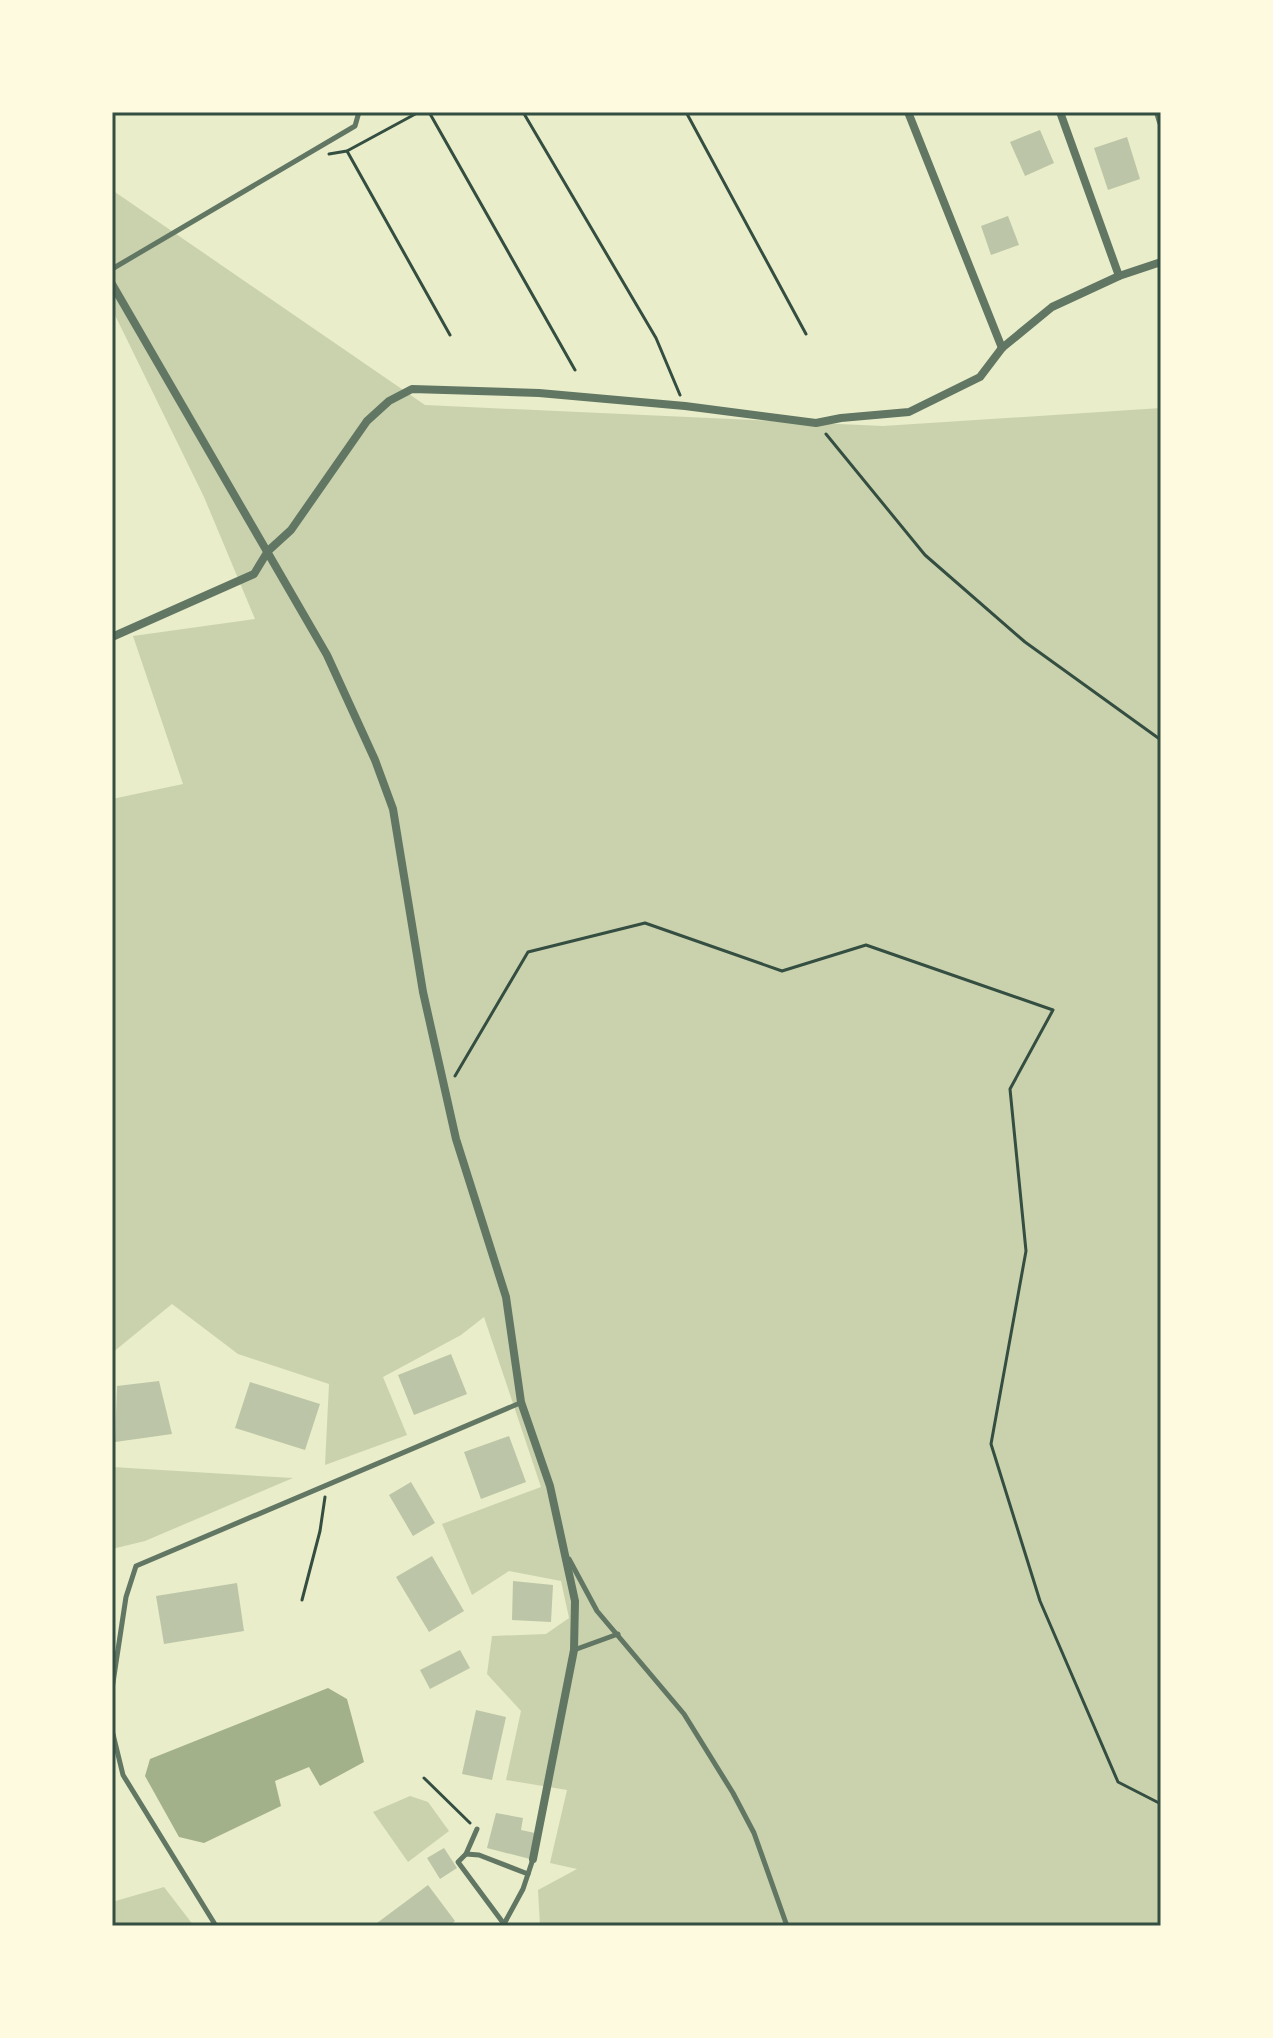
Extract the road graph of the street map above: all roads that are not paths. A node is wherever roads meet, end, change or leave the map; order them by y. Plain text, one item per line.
1 (359, 112) edge
2 (908, 112) edge
3 (1060, 112) edge
4 (1158, 112) edge
5 (1161, 122) edge
6 (1161, 262) edge
7 (112, 269) edge
8 (1119, 276) junction
9 (112, 284) edge
10 (1002, 348) junction
11 (268, 551) junction
12 (112, 637) edge
13 (521, 1402) junction
14 (565, 1553) junction
15 (618, 1634) junction
16 (574, 1650) junction
17 (112, 1689) edge
18 (112, 1730) edge
19 (477, 1829) road end
20 (466, 1854) junction
21 (533, 1859) joint
22 (528, 1874) junction
23 (503, 1925) edge
24 (216, 1926) edge
25 (787, 1926) edge

1 - 7 lane
2 - 10 street
3 - 8 street
4 - 5 street
6 - 8 street
8 - 10 street
9 - 11 street
10 - 11 street
11 - 12 street
11 - 13 street
13 - 14 street
13 - 17 lane
14 - 15 lane
14 - 16 street
15 - 16 lane
15 - 25 lane
16 - 21 street
18 - 24 lane
19 - 20 lane
20 - 22 lane
20 - 23 lane
21 - 22 lane
22 - 23 lane

